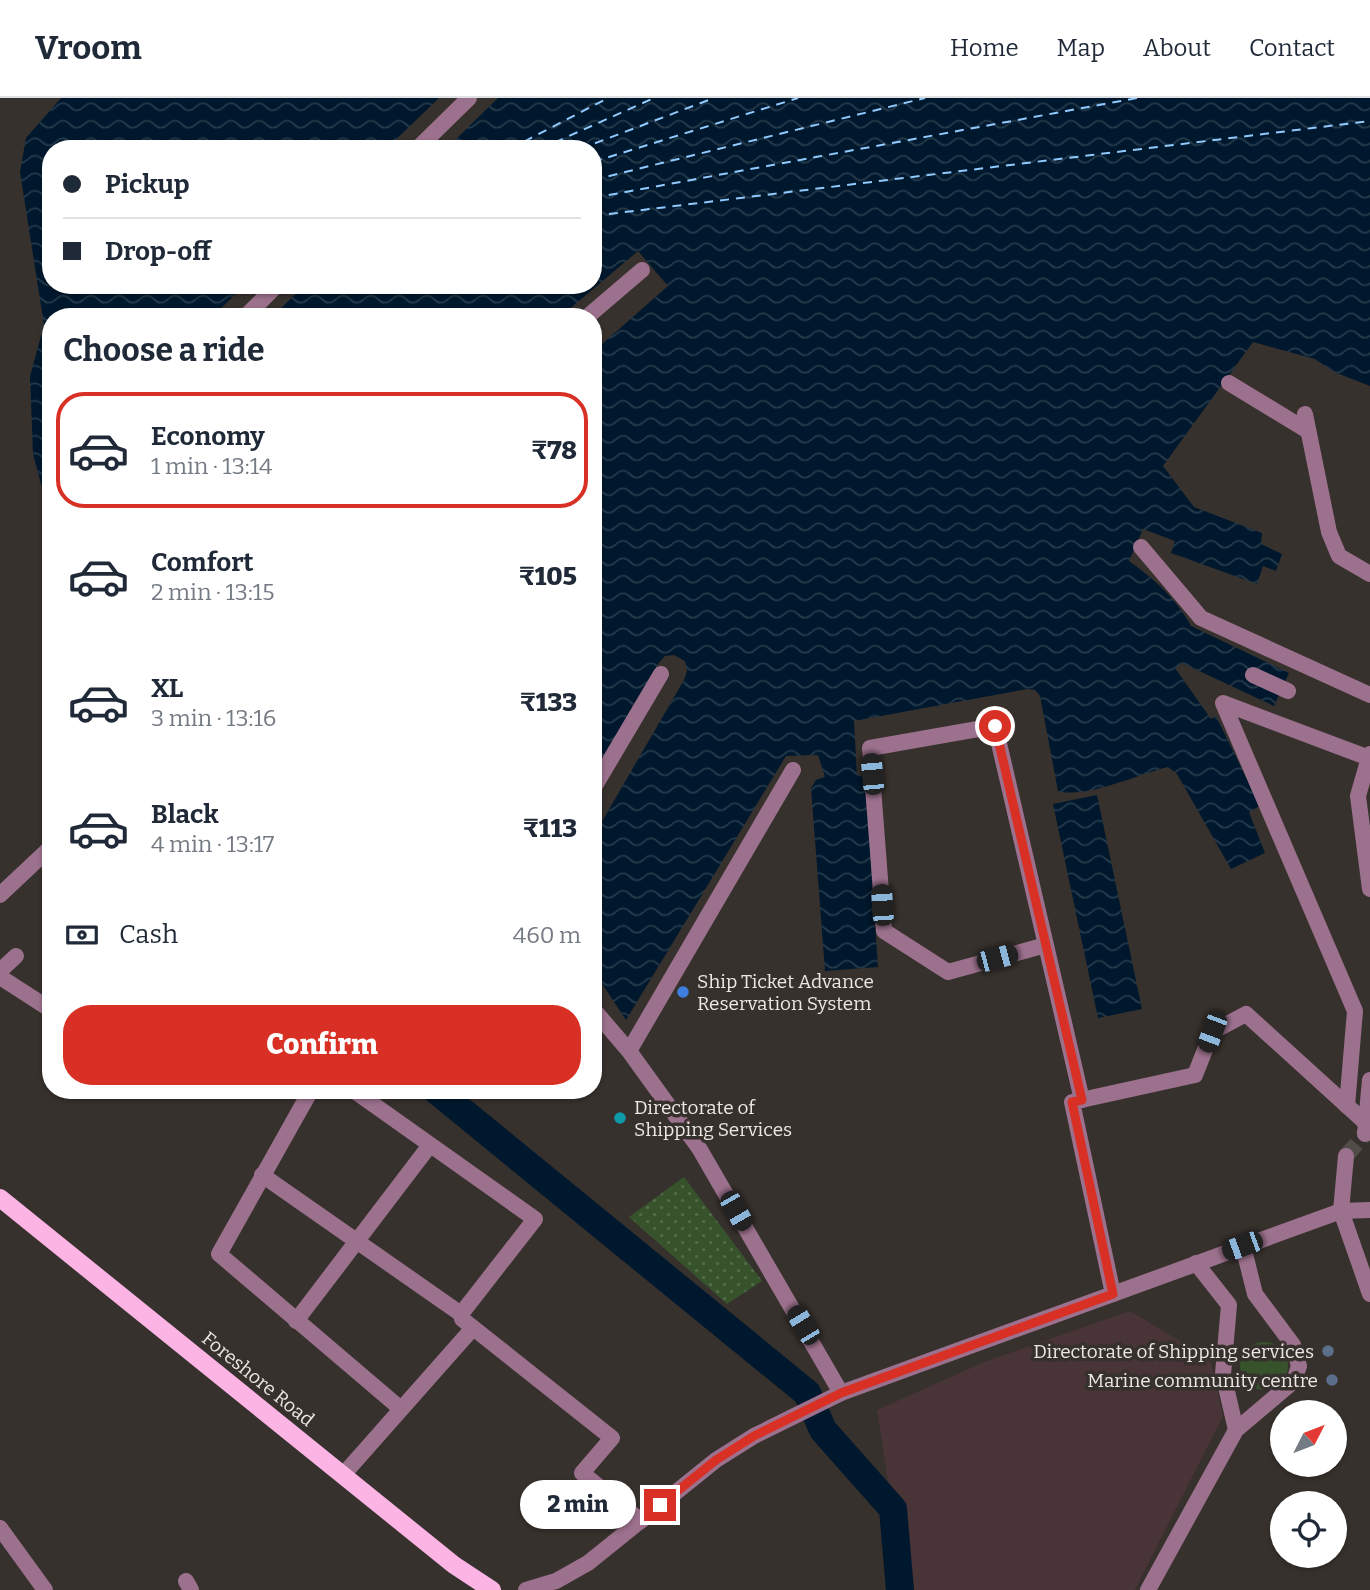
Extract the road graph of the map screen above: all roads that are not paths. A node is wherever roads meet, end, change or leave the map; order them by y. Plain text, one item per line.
1 (469, 98) edge
2 (426, 140) edge
3 (642, 270) dead end
4 (268, 294) edge
5 (254, 308) edge
6 (598, 308) edge
7 (1229, 383) dead end
8 (1305, 414) dead end
9 (1308, 431) junction
10 (1141, 547) dead end
11 (1370, 574) edge
12 (661, 674) dead end
13 (1253, 676) dead end
14 (1288, 691) dead end
15 (1370, 695) edge
16 (1369, 756) edge
17 (793, 770) dead end
18 (602, 774) edge
19 (42, 855) edge
20 (1370, 889) edge
21 (0, 895) edge
22 (1046, 945) junction
23 (16, 956) dead end
24 (0, 971) edge
25 (0, 977) edge
26 (42, 1004) edge
27 (602, 1020) edge
28 (629, 1051) junction
29 (1370, 1080) edge
30 (306, 1099) edge
31 (366, 1099) edge
32 (1082, 1100) junction
33 (1348, 1106) junction
34 (430, 1145) junction
35 (1346, 1156) tunnel mouth
36 (262, 1175) junction
37 (0, 1198) edge
38 (1341, 1210) junction
39 (1370, 1210) edge
40 (355, 1240) junction
41 (1242, 1246) junction
42 (1196, 1263) junction
43 (1113, 1294) junction
44 (1370, 1294) edge
45 (461, 1314) junction
46 (296, 1321) junction
47 (473, 1328) junction
48 (834, 1396) junction
49 (401, 1409) junction
50 (1236, 1430) junction
51 (343, 1475) junction
52 (641, 1521) junction
53 (0, 1528) edge
54 (46, 1590) edge
55 (492, 1590) edge
56 (526, 1590) edge
57 (1148, 1590) edge

1 - 2 street
3 - 6 street
4 - 5 street
7 - 9 street
8 - 9 street
9 - 11 street
10 - 15 street
12 - 18 street
13 - 14 street
16 - 20 street
16 - 33 street
17 - 28 street
19 - 21 street
22 - 22 street
22 - 32 street
23 - 24 street
25 - 26 street
27 - 28 street
28 - 48 street
29 - 33 street
30 - 36 street
31 - 34 street
32 - 33 street
32 - 43 street
34 - 40 street
34 - 45 street
35 - 38 street
36 - 40 street
36 - 46 street
37 - 51 main road, Foreshore Road
38 - 39 street
38 - 41 street
38 - 44 street
40 - 45 street
40 - 46 street
41 - 42 street
41 - 50 street
42 - 43 street
42 - 50 street
43 - 48 street
45 - 47 street
46 - 49 street
47 - 49 street
47 - 52 street
48 - 52 street
49 - 51 street
50 - 57 street
51 - 55 main road, Foreshore Road
52 - 56 street
53 - 54 street

